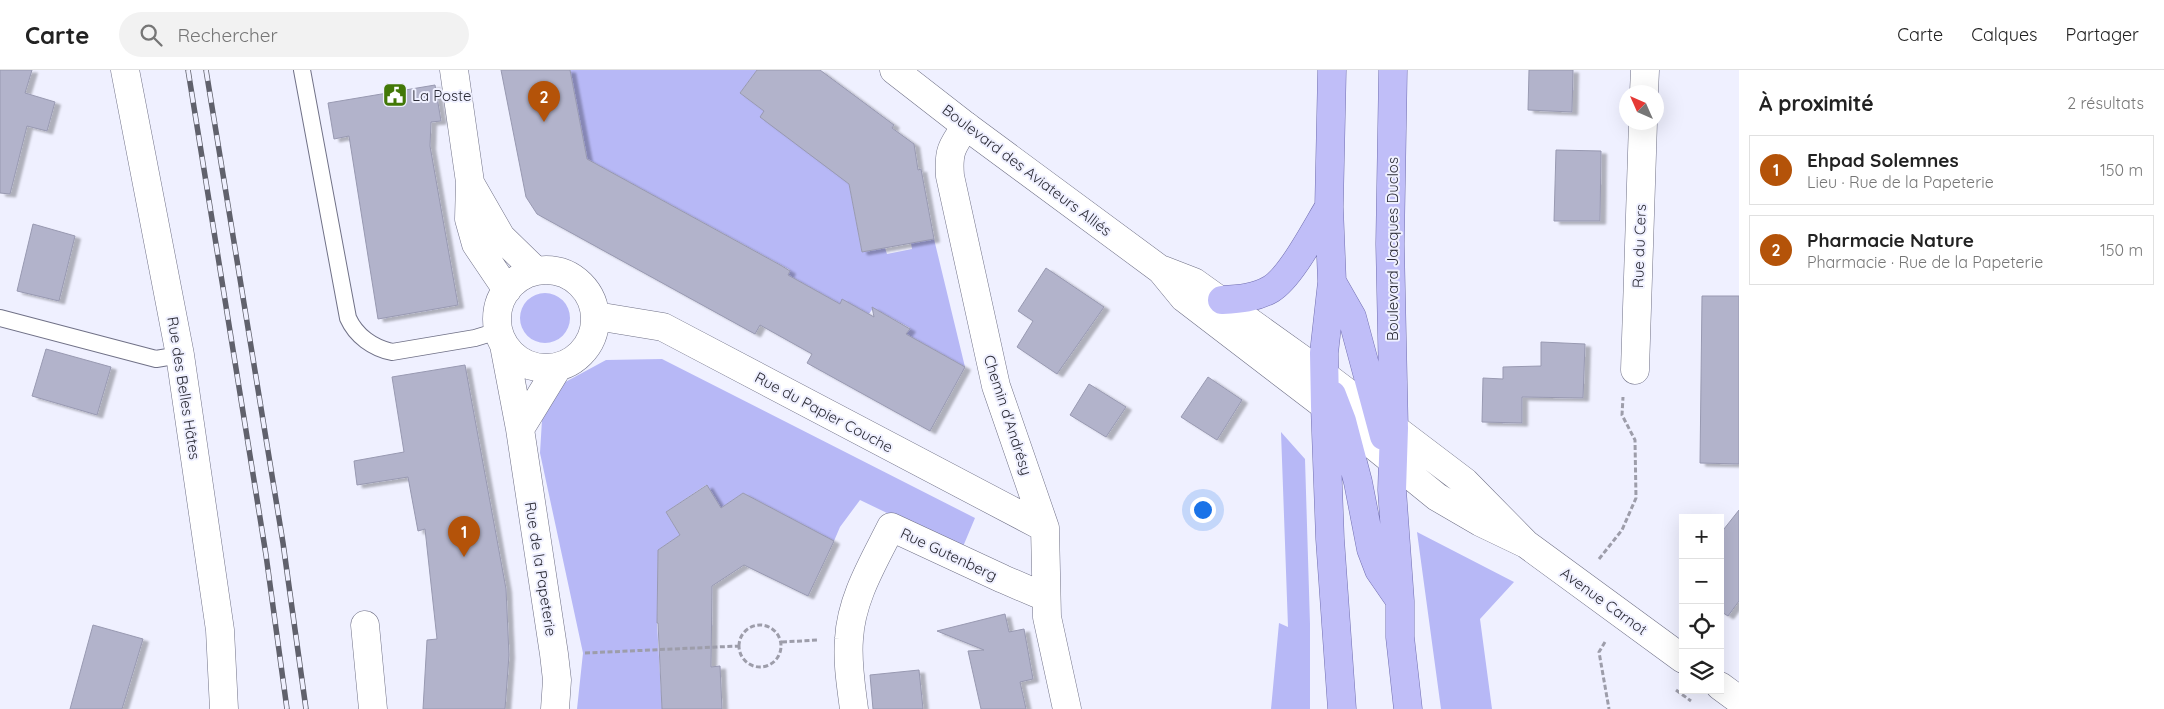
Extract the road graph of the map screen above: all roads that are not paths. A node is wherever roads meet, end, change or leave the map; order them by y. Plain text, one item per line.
1 (126, 70) edge
2 (302, 70) edge
3 (454, 70) edge
4 (894, 70) edge
5 (1332, 70) edge
6 (1393, 70) edge
7 (1644, 70) edge
8 (1644, 85) edge
9 (966, 126) junction
10 (1643, 130) edge
11 (470, 182) junction
12 (1329, 207) junction
13 (1161, 270) junction
14 (536, 271) junction
15 (1332, 282) junction
16 (506, 290) junction
17 (1222, 300) junction
18 (596, 316) junction
19 (0, 318) edge
20 (501, 338) junction
21 (180, 355) junction
22 (558, 368) junction
23 (1635, 370) road end
24 (1324, 375) junction
25 (1333, 414) junction
26 (1387, 422) junction
27 (520, 429) junction
28 (1392, 462) junction
29 (1045, 528) junction
30 (1526, 544) junction
31 (1045, 597) junction
32 (1400, 600) junction
33 (364, 624) dead end
34 (1679, 656) edge
35 (1724, 689) edge
36 (1739, 700) edge
37 (224, 709) edge
38 (373, 709) edge
39 (555, 709) edge
40 (854, 709) edge
41 (1067, 709) edge
42 (1342, 709) edge
43 (1408, 709) edge

1 - 21 street, Rue des Belles Hâtes
2 - 20 lane
3 - 11 street
4 - 9 street, Boulevard des Aviateurs Alliés
5 - 12 main road
6 - 26 main road, Boulevard Jacques Duclos
7 - 8 street
9 - 13 street, Boulevard des Aviateurs Alliés
9 - 29 street, Chemin d'Andrésy
10 - 23 street, Rue du Cers
11 - 14 street
11 - 16 street
12 - 15 main road
12 - 17 main road
13 - 17 street, Boulevard des Aviateurs Alliés
13 - 25 street, Boulevard des Aviateurs Alliés
14 - 16 street
14 - 18 street
15 - 24 main road
15 - 26 main road
16 - 20 street
17 - 24 street, Boulevard des Aviateurs Alliés
18 - 22 street
18 - 29 street, Rue du Papier Couche
19 - 21 lane
20 - 22 street
20 - 27 street, Rue de la Papeterie
21 - 37 street, Rue des Belles Hâtes
22 - 27 street
24 - 25 main road
24 - 26 street, Boulevard des Aviateurs Alliés
25 - 28 street, Boulevard des Aviateurs Alliés
25 - 32 main road
25 - 42 main road
26 - 28 main road
26 - 30 street, Avenue Carnot
27 - 39 street, Rue de la Papeterie
28 - 30 street, Avenue Carnot
28 - 32 main road
29 - 31 street, Chemin d'Andrésy
30 - 34 street, Avenue Carnot
31 - 40 street, Rue Gutenberg
31 - 41 street, Chemin d'Andrésy
32 - 43 main road
33 - 38 street
35 - 36 street

